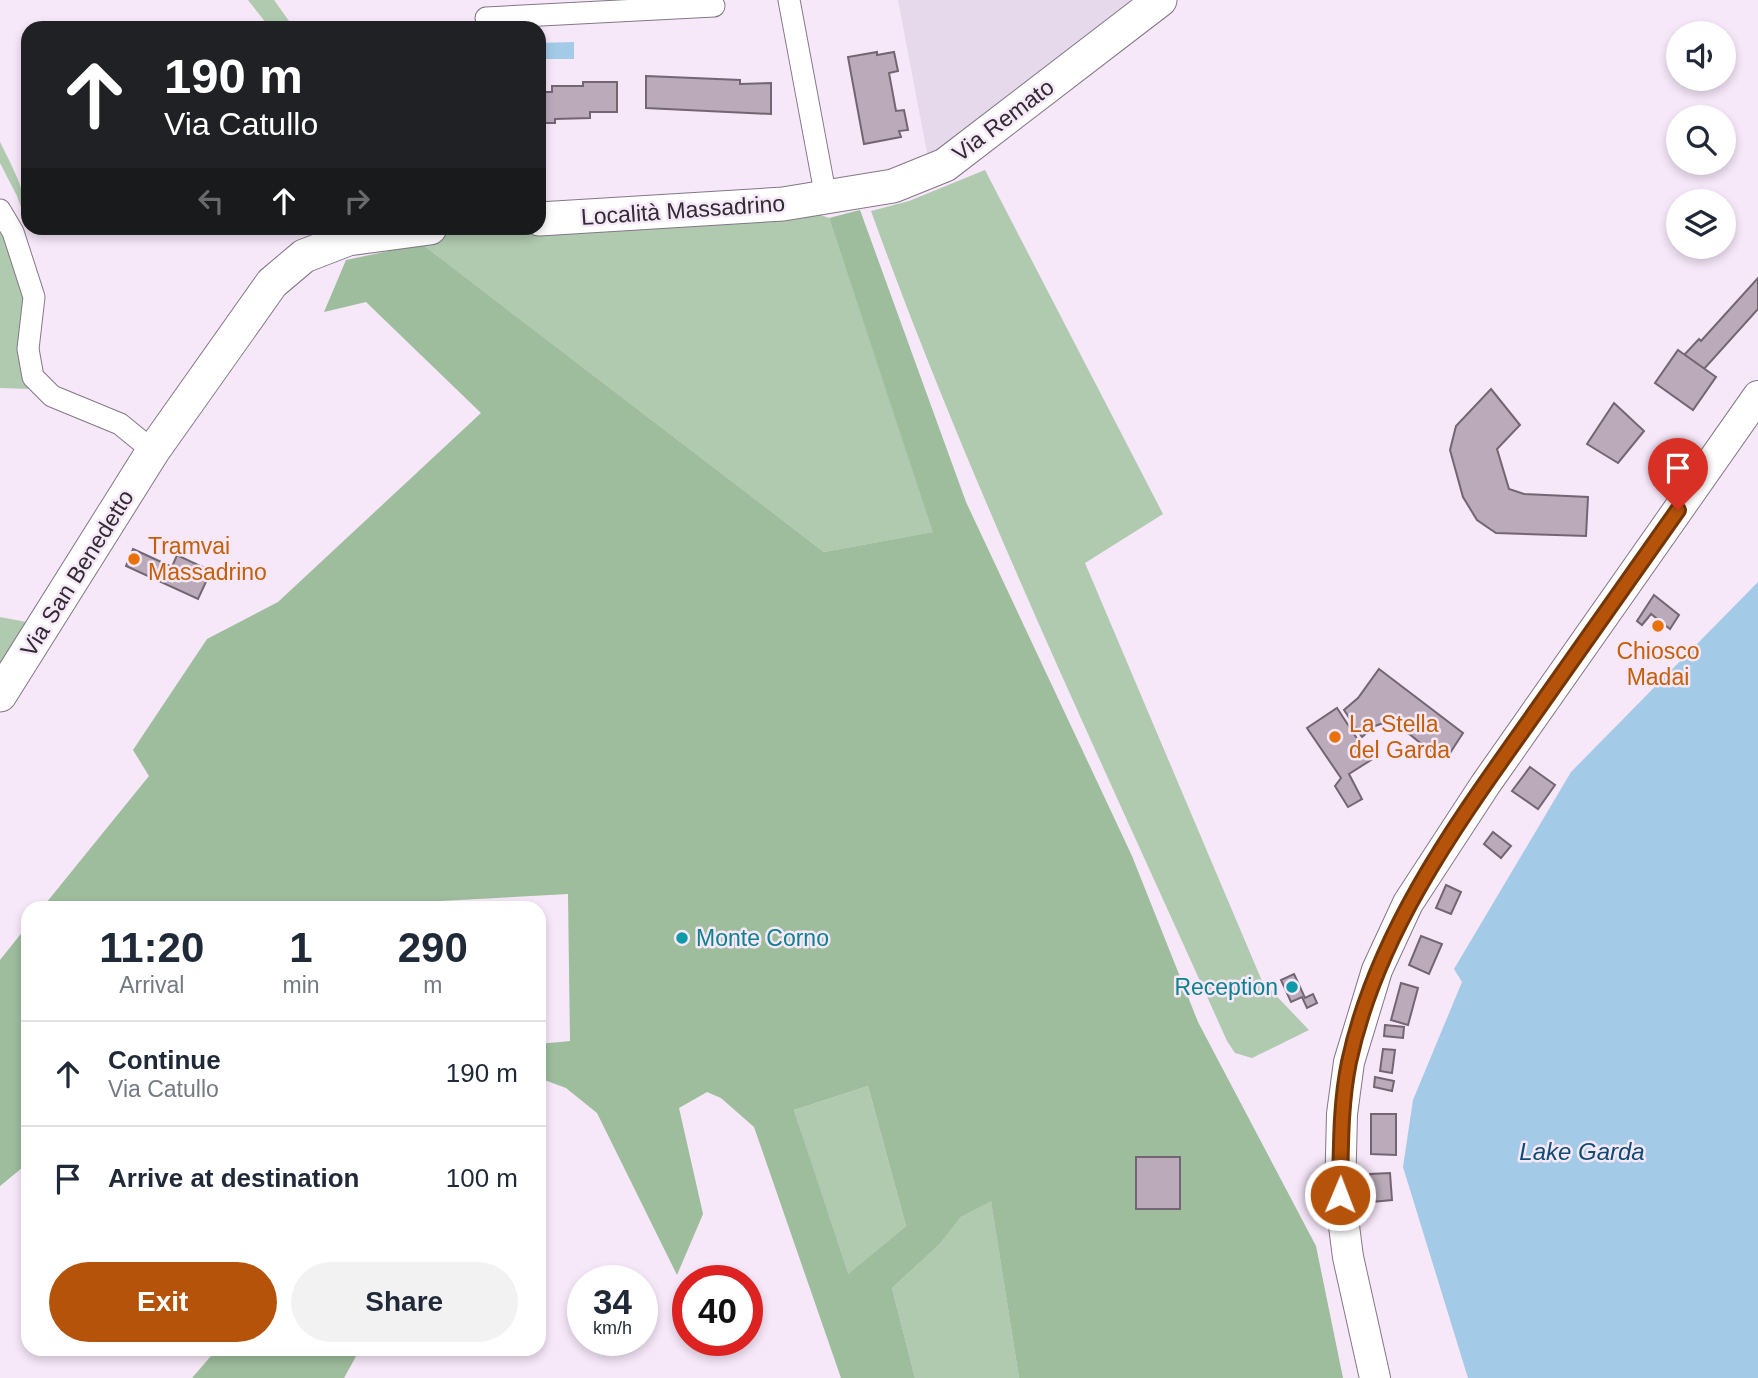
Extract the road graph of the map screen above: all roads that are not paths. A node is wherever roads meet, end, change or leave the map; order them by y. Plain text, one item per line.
1 (789, 0) edge
2 (1155, 2) edge
3 (714, 6) dead end
4 (485, 15) edge
5 (826, 198) junction
6 (0, 210) edge
7 (546, 219) edge
8 (378, 235) edge
9 (1758, 396) edge
10 (150, 448) junction
11 (0, 695) edge
12 (1375, 1378) edge

1 - 5 street
2 - 5 main road, Via Remato
3 - 4 street
5 - 7 main road, Località Massadrino
6 - 10 street
8 - 10 main road
9 - 12 street
10 - 11 main road, Via San Benedetto

